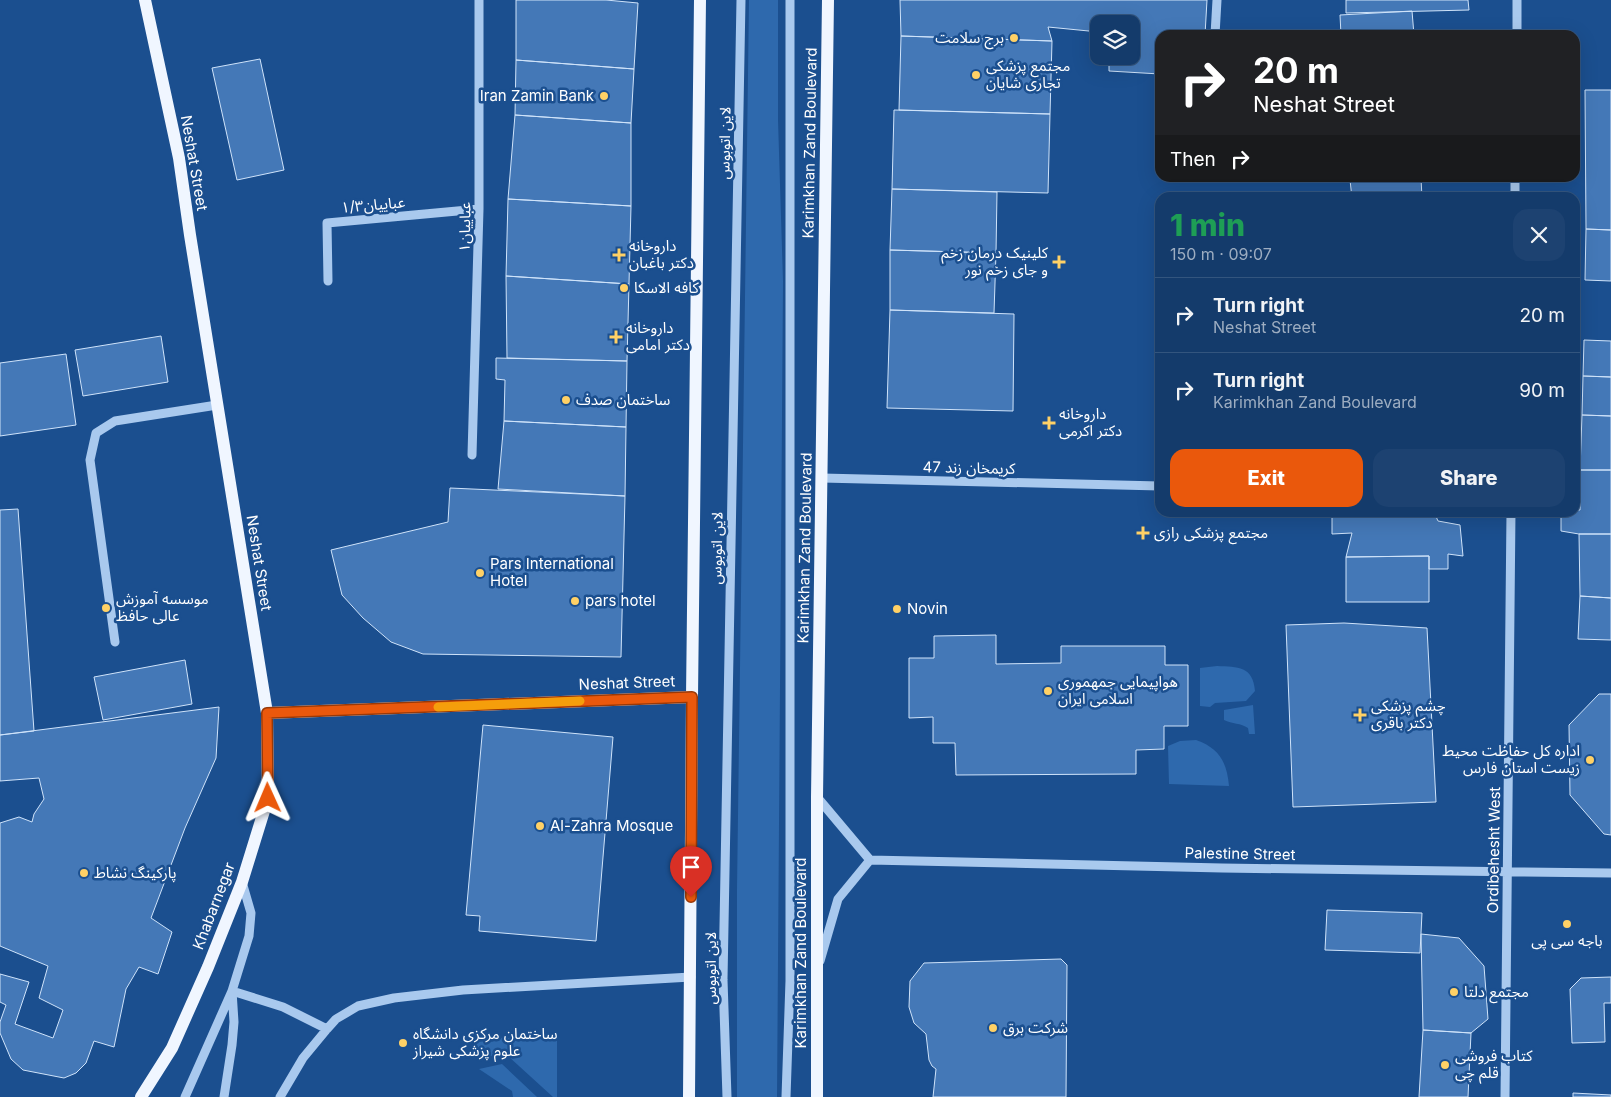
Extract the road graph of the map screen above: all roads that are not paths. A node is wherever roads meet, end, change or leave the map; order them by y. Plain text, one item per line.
1 (145, 0) edge
2 (479, 0) edge
3 (700, 0) edge
4 (741, 0) edge
5 (790, 0) edge
6 (828, 0) edge
7 (1217, 0) edge
8 (1517, 0) edge
9 (1215, 30) edge
10 (1517, 30) edge
11 (479, 209) junction
12 (328, 280) dead end
13 (217, 406) junction
14 (472, 455) dead end
15 (822, 478) junction
16 (1155, 486) edge
17 (1512, 517) edge
18 (116, 642) dead end
19 (692, 697) junction
20 (267, 713) junction
21 (816, 797) junction
22 (870, 860) junction
23 (1507, 871) junction
24 (1611, 873) edge
25 (242, 882) junction
26 (817, 974) junction
27 (691, 977) junction
28 (232, 991) junction
29 (327, 1028) junction
30 (141, 1097) edge
31 (184, 1097) edge
32 (224, 1097) edge
33 (280, 1097) edge
34 (689, 1097) edge
35 (727, 1097) edge
36 (786, 1097) edge
37 (817, 1097) edge
38 (1505, 1097) edge

1 - 13 main road, Neshat Street
2 - 11 street, عباییان۱
3 - 19 main road
4 - 35 street, لاین اتوبوس
5 - 36 street
6 - 15 main road, Karimkhan Zand Boulevard
7 - 9 street
8 - 10 street
11 - 12 street, عباییان۱/۳
11 - 14 street, عباییان۱
13 - 18 street
13 - 20 main road, Neshat Street
15 - 16 street, 47 کریمخان زند
15 - 21 main road, Karimkhan Zand Boulevard
17 - 23 street, Ordibehesht West
19 - 20 main road, Neshat Street
19 - 27 main road
20 - 25 main road, Khabarnegar
21 - 22 street
21 - 26 main road, Karimkhan Zand Boulevard
22 - 23 street, Palestine Street
22 - 26 street
23 - 24 street, Palestine Street
23 - 38 street, Ordibehesht West
25 - 28 street
25 - 30 main road, Khabarnegar
26 - 37 main road, Karimkhan Zand Boulevard
27 - 29 street
27 - 34 main road
28 - 29 street
28 - 31 street
28 - 32 street
29 - 33 street

